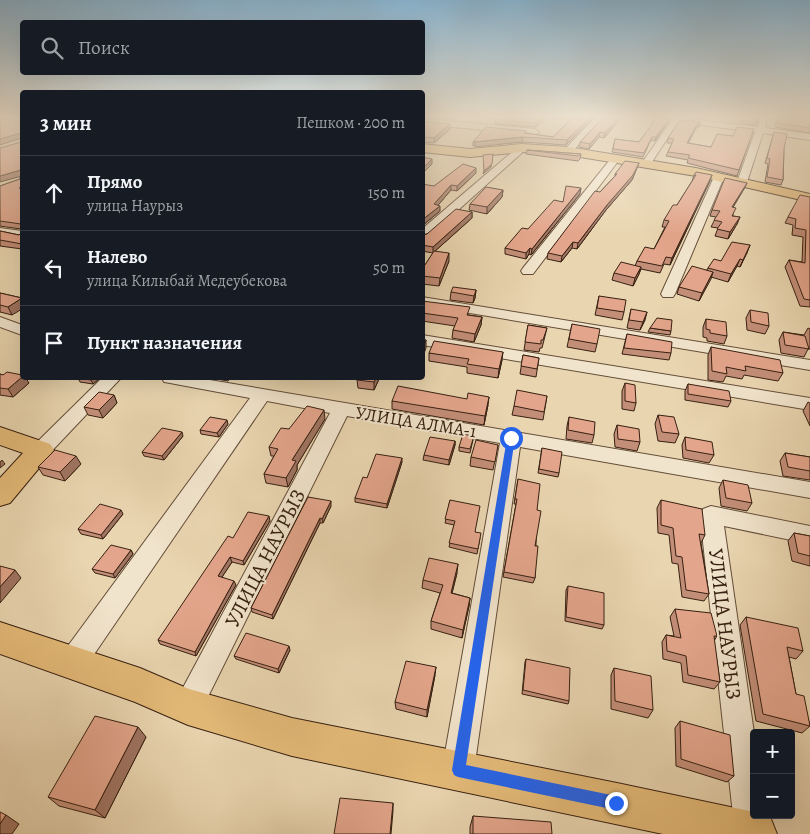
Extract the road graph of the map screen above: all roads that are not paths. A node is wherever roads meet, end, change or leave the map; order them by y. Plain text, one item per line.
1 (512, 157) edge
2 (609, 157) edge
3 (651, 157) edge
4 (751, 157) edge
5 (616, 158) junction
6 (647, 163) junction
7 (719, 177) junction
8 (742, 182) junction
9 (810, 198) edge
10 (0, 232) edge
11 (425, 233) edge
12 (20, 234) edge
13 (528, 271) dead end
14 (668, 294) dead end
15 (425, 301) edge
16 (0, 322) edge
17 (20, 329) edge
18 (425, 340) edge
19 (810, 365) edge
20 (110, 380) edge
21 (181, 380) edge
22 (262, 395) junction
23 (810, 404) edge
24 (341, 410) junction
25 (0, 436) edge
26 (511, 438) junction
27 (41, 450) junction
28 (810, 490) edge
29 (0, 496) edge
30 (810, 535) edge
31 (0, 638) edge
32 (72, 663) junction
33 (188, 707) junction
34 (458, 770) junction
35 (754, 833) edge

1 - 11 street
2 - 5 main road
3 - 6 street
4 - 8 street
5 - 6 main road
5 - 13 street
6 - 7 main road
7 - 8 main road
7 - 14 street
8 - 9 main road
10 - 12 street
15 - 19 street
16 - 17 street
18 - 23 street
20 - 27 street
21 - 22 street, УЛИЦА АЛМА-1
22 - 24 street, УЛИЦА АЛМА-1
22 - 32 street
24 - 26 street, УЛИЦА АЛМА-1
24 - 33 street, УЛИЦА НАУРЫЗ
25 - 27 main road
26 - 28 street, УЛИЦА АЛМА-1
26 - 34 street
27 - 29 main road
30 - 35 street, УЛИЦА НАУРЫЗ
31 - 32 main road
32 - 33 main road
33 - 34 main road
34 - 35 main road

